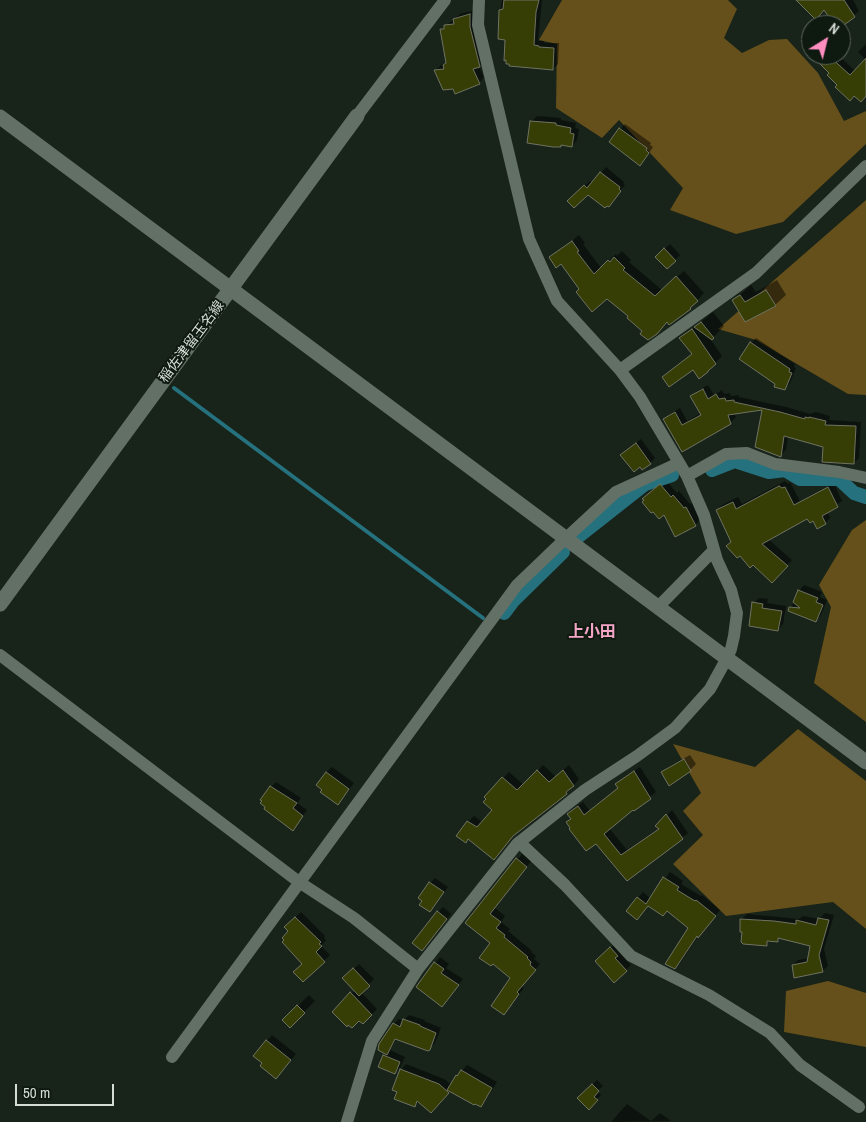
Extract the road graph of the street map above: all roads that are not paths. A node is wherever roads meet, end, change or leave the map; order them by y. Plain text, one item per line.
1 (445, 0) edge
2 (480, 0) edge
3 (357, 116) joint
4 (0, 117) edge
5 (866, 166) edge
6 (232, 289) junction
7 (620, 370) junction
8 (679, 464) junction
9 (687, 476) junction
10 (866, 478) edge
11 (564, 539) junction
12 (714, 550) junction
13 (0, 604) edge
14 (658, 607) junction
15 (0, 655) edge
16 (727, 658) junction
17 (866, 762) edge
18 (520, 842) junction
19 (299, 882) junction
20 (418, 969) junction
21 (172, 1057) dead end
22 (859, 1107) dead end
23 (347, 1122) edge

1 - 3 street
2 - 7 street
3 - 6 street
4 - 6 street, 稲佐津留玉名線
5 - 7 street
6 - 11 street
6 - 13 street, 稲佐津留玉名線
7 - 8 street
8 - 9 street
8 - 11 street
9 - 10 street
9 - 12 street
11 - 14 street
11 - 19 street
12 - 14 street
12 - 16 street
14 - 16 street
15 - 19 street
16 - 17 street
16 - 18 street
18 - 20 street
18 - 22 street
19 - 20 street
19 - 21 street
20 - 23 street

